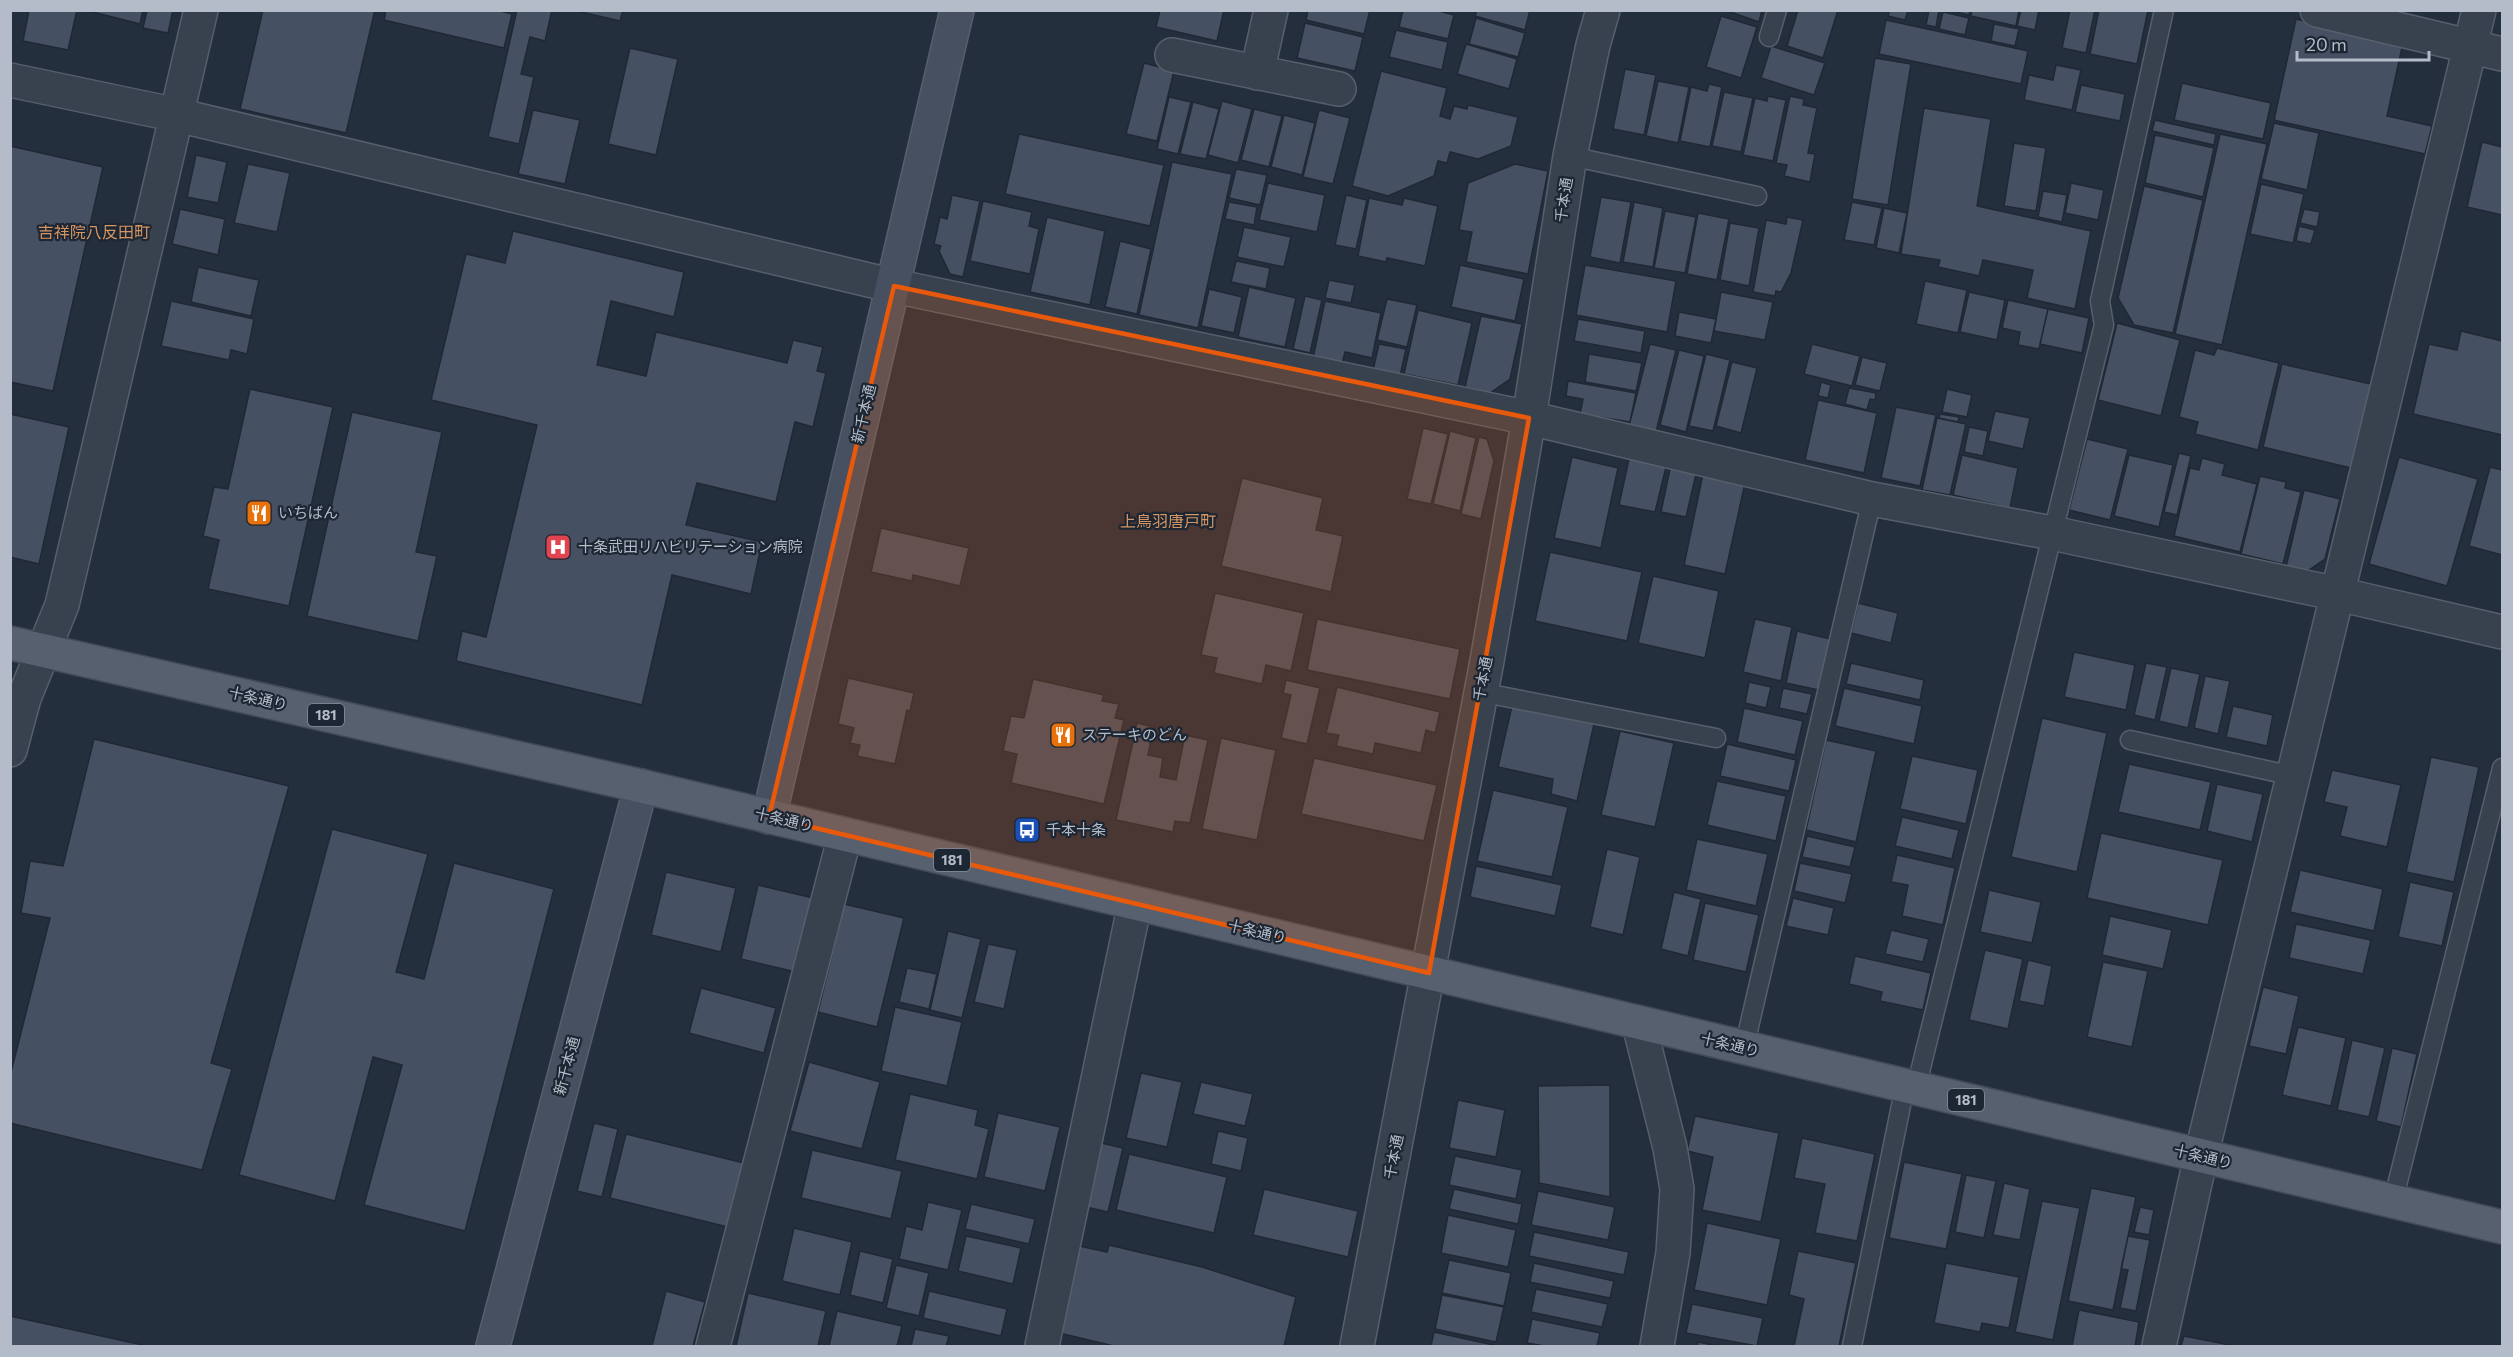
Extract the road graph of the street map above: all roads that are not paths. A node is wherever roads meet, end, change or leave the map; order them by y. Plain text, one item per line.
1 (201, 10) edge
2 (957, 10) edge
3 (1271, 10) edge
4 (1603, 10) edge
5 (1777, 10) edge
6 (2164, 10) edge
7 (2317, 10) edge
8 (2479, 10) edge
9 (1769, 37) dead end
10 (2470, 47) junction
11 (2502, 54) edge
12 (1172, 55) dead end
13 (1257, 73) junction
14 (10, 80) edge
15 (1340, 89) dead end
16 (177, 115) junction
17 (1570, 156) junction
18 (1757, 196) dead end
19 (894, 286) junction
20 (1529, 417) junction
21 (1872, 499) junction
22 (2052, 533) junction
23 (2338, 594) junction
24 (2502, 632) edge
25 (10, 643) edge
26 (44, 651) junction
27 (1480, 692) junction
28 (1716, 738) dead end
29 (2130, 740) dead end
30 (10, 750) edge
31 (2502, 768) edge
32 (2293, 776) junction
33 (641, 786) junction
34 (769, 817) junction
35 (844, 835) junction
36 (1135, 903) junction
37 (1429, 973) junction
38 (1638, 1024) junction
39 (1744, 1048) junction
40 (1910, 1087) junction
41 (2201, 1156) junction
42 (2393, 1202) junction
43 (2502, 1227) edge
44 (493, 1347) edge
45 (713, 1347) edge
46 (1042, 1347) edge
47 (1358, 1347) edge
48 (1657, 1347) edge
49 (1852, 1347) edge
50 (2159, 1347) edge

1 - 16 street
2 - 19 street, 新千本通
3 - 13 street
4 - 17 street, 千本通
5 - 9 lane
6 - 22 lane
7 - 10 street
8 - 10 street
10 - 11 street
10 - 23 street
12 - 13 street
13 - 15 street
14 - 16 street
16 - 19 street
16 - 26 street
17 - 18 lane
17 - 20 street, 千本通
19 - 20 street
19 - 34 street, 新千本通
20 - 21 street
20 - 27 street, 千本通
21 - 22 street
21 - 39 lane
22 - 23 street
22 - 40 lane
23 - 24 street
23 - 32 street
25 - 26 main road, 十条通り / 181
26 - 30 street
26 - 33 main road, 十条通り / 181
27 - 28 lane
27 - 37 street, 千本通
29 - 32 lane
31 - 42 lane
32 - 41 street
33 - 34 main road, 十条通り / 181
33 - 44 street, 新千本通
34 - 35 main road, 十条通り / 181
35 - 36 main road, 十条通り / 181
35 - 45 street
36 - 37 main road, 十条通り / 181
36 - 46 street
37 - 38 main road, 十条通り / 181
37 - 47 street, 千本通
38 - 39 main road, 十条通り / 181
38 - 48 street
39 - 40 main road, 十条通り / 181
40 - 41 main road, 十条通り / 181
40 - 49 lane
41 - 42 main road, 十条通り / 181
41 - 50 street
42 - 43 main road, 十条通り / 181

